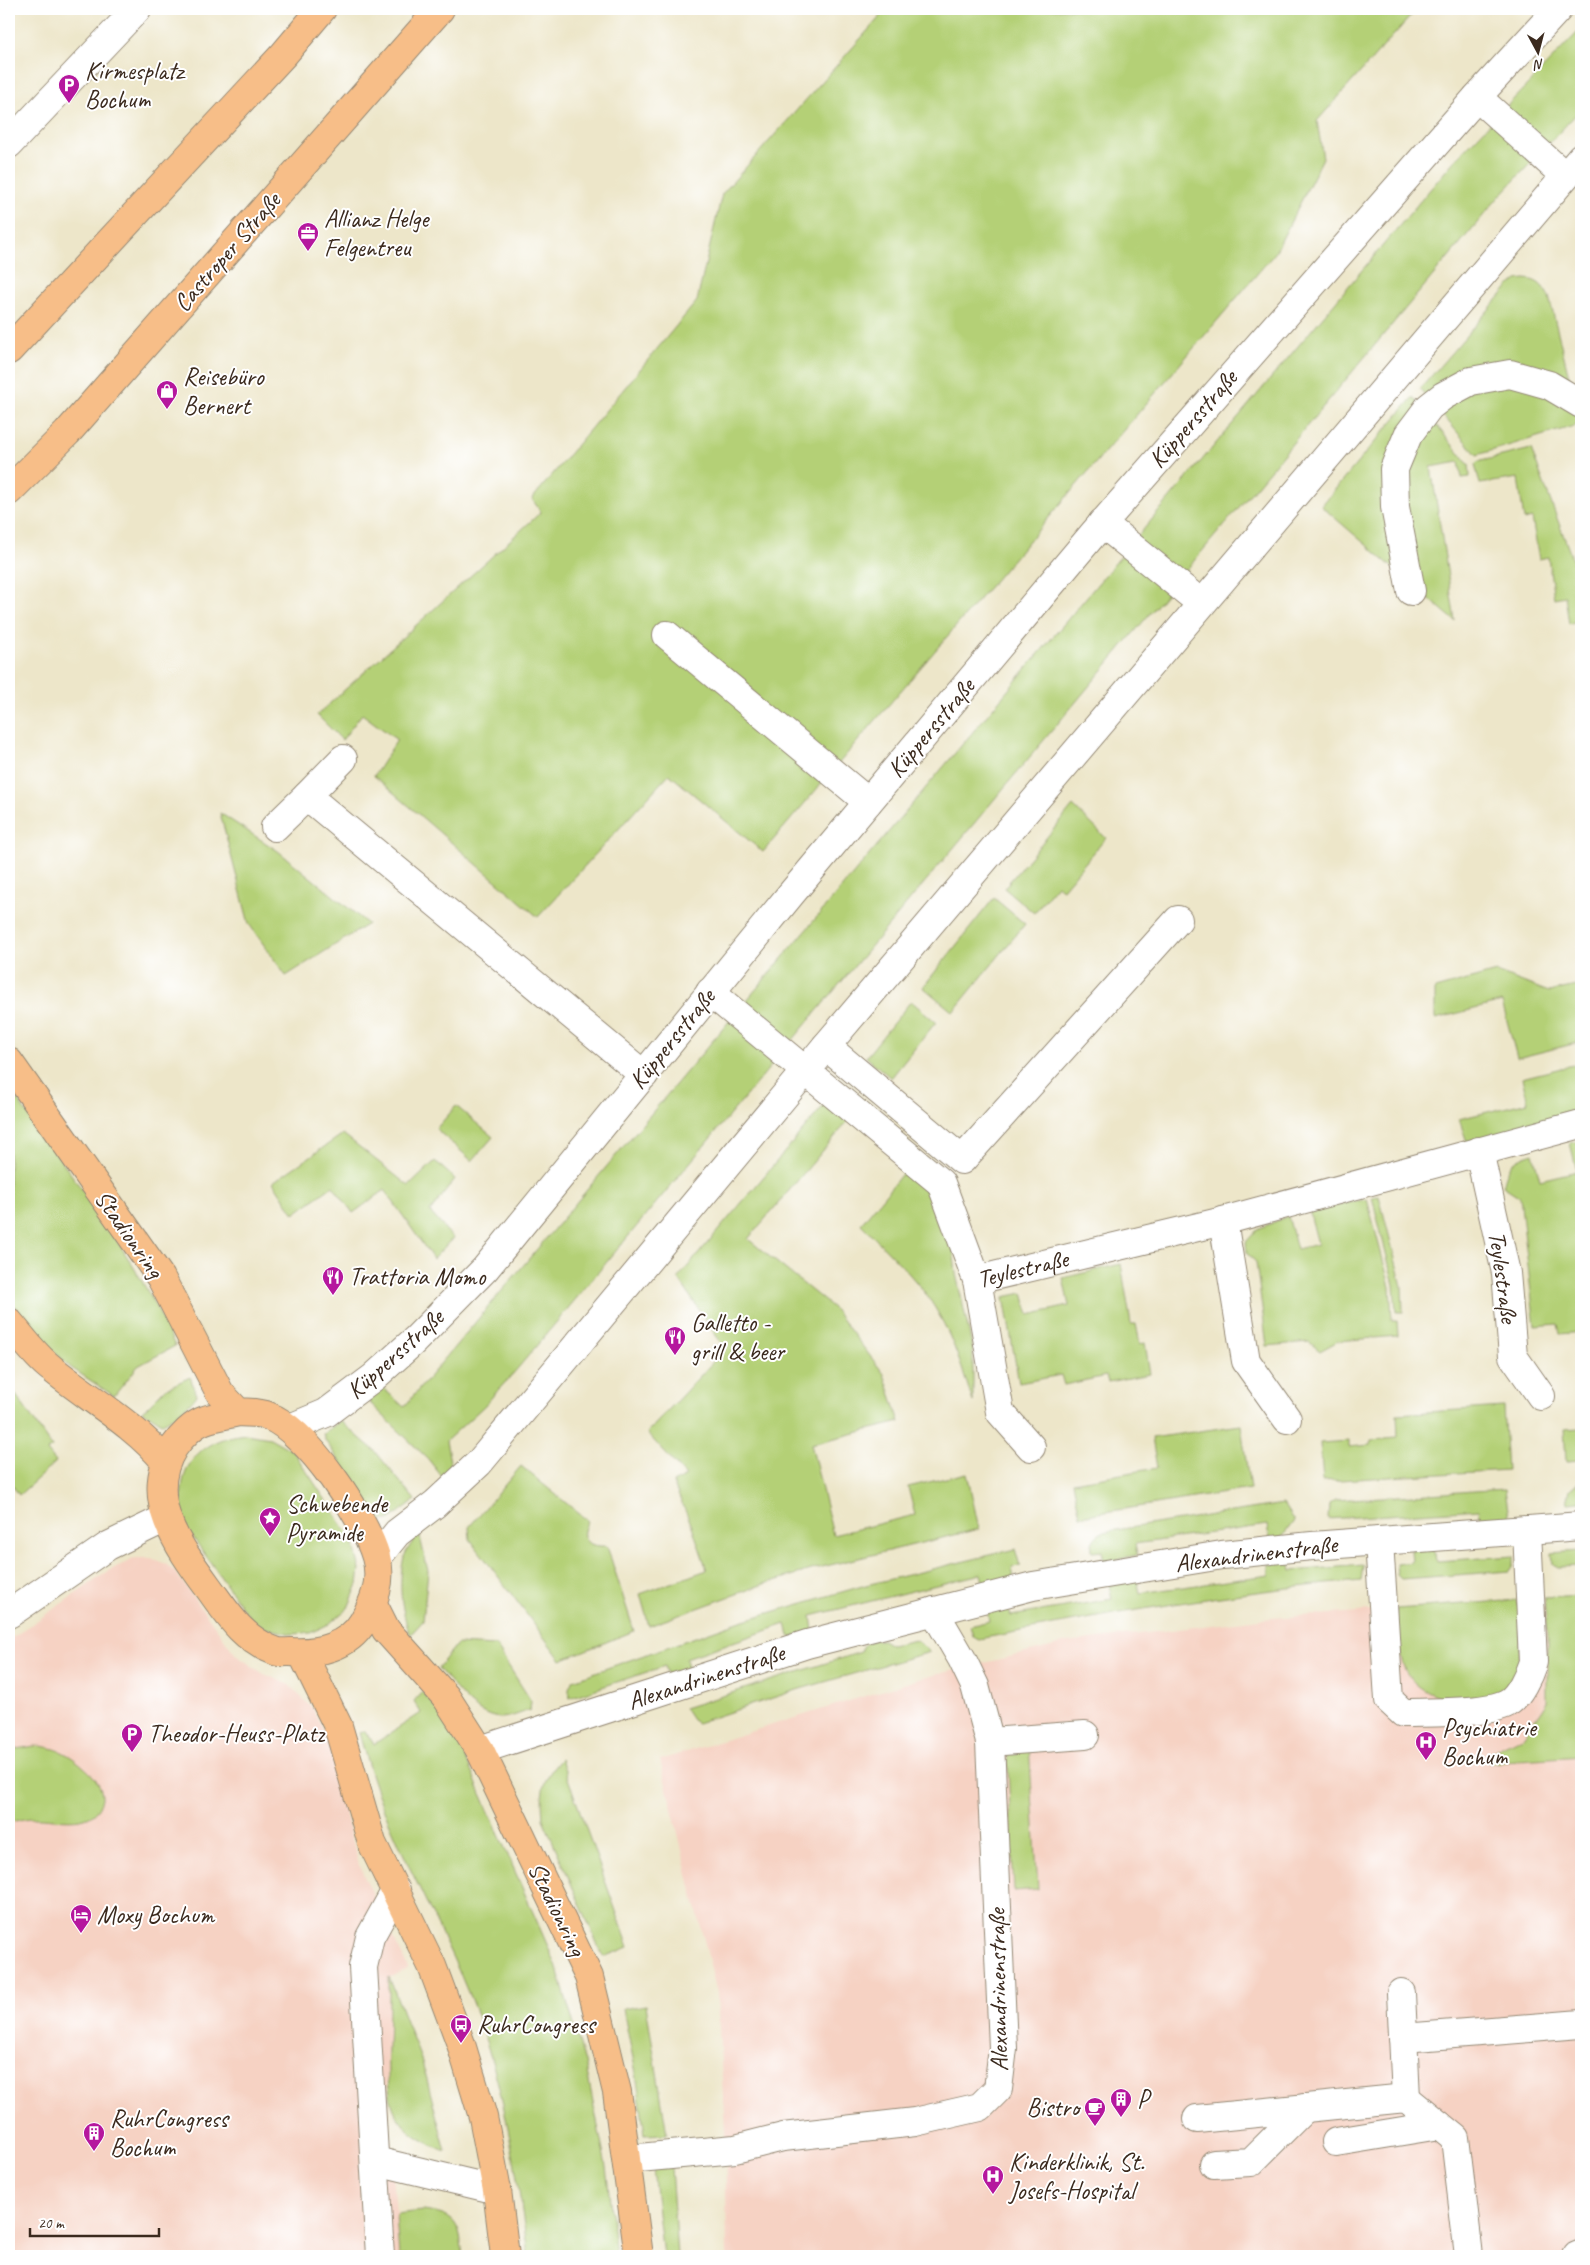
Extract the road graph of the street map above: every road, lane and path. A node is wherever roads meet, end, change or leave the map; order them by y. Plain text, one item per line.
1 (137, 9) edge
2 (322, 9) edge
3 (440, 9) edge
4 (1558, 9) edge
5 (1477, 97) junction
6 (9, 144) edge
7 (1573, 167) edge
8 (9, 350) edge
9 (1581, 404) edge
10 (9, 491) edge
11 (1102, 523) junction
12 (1411, 591) dead end
13 (1201, 603) junction
14 (667, 635) dead end
15 (343, 759) dead end
16 (307, 796) junction
17 (868, 802) junction
18 (275, 827) dead end
19 (1178, 920) dead end
20 (710, 992) junction
21 (826, 1046) junction
22 (9, 1062) edge
23 (806, 1070) junction
24 (644, 1075) junction
25 (1581, 1124) edge
26 (1479, 1151) junction
27 (1223, 1221) junction
28 (978, 1280) junction
29 (9, 1322) edge
30 (1541, 1396) dead end
31 (238, 1412) junction
32 (1287, 1419) dead end
33 (290, 1428) junction
34 (1031, 1448) dead end
35 (165, 1461) junction
36 (166, 1518) junction
37 (1581, 1526) edge
38 (1527, 1530) junction
39 (1379, 1541) junction
40 (377, 1558) junction
41 (373, 1604) junction
42 (934, 1611) junction
43 (9, 1614) edge
44 (302, 1653) junction
45 (1085, 1735) dead end
46 (990, 1742) junction
47 (480, 1750) junction
48 (396, 1890) junction
49 (1401, 1993) dead end
50 (1581, 2024) edge
51 (1403, 2038) junction
52 (1406, 2098) junction
53 (1304, 2108) junction
54 (1198, 2119) dead end
55 (1439, 2125) junction
56 (1336, 2142) dead end
57 (628, 2159) junction
58 (376, 2162) junction
59 (1214, 2164) dead end
60 (498, 2190) junction
61 (1581, 2254) edge
62 (380, 2256) edge
63 (505, 2256) edge
64 (639, 2256) edge
65 (1469, 2256) edge
66 (1576, 2256) edge

1 - 6 street
2 - 8 main road
3 - 10 main road, Castroper Straße
4 - 5 street, Küppersstraße
5 - 7 street
5 - 11 street, Küppersstraße
7 - 13 street
9 - 12 street
11 - 13 street
11 - 17 street, Küppersstraße
13 - 21 street
14 - 17 street
15 - 16 street
16 - 18 street
16 - 24 street
17 - 20 street, Küppersstraße
19 - 21 street
20 - 23 street, Teylestraße
20 - 24 street, Küppersstraße
21 - 23 street
22 - 31 main road, Stadionring
23 - 28 street, Teylestraße
23 - 40 street
24 - 33 street, Küppersstraße
25 - 26 street, Teylestraße
26 - 27 street, Teylestraße
26 - 30 street, Teylestraße
27 - 28 street, Teylestraße
27 - 32 street
28 - 34 street
29 - 35 main road
31 - 33 main road
31 - 35 main road
33 - 40 main road
35 - 36 main road
36 - 43 street
36 - 44 main road
37 - 38 street, Alexandrinenstraße
38 - 39 street, Alexandrinenstraße
38 - 39 street
39 - 42 street, Alexandrinenstraße
40 - 41 main road
41 - 44 main road
41 - 47 main road, Stadionring
42 - 46 street, Alexandrinenstraße
42 - 47 street, Alexandrinenstraße
44 - 48 main road
45 - 46 street
46 - 57 street, Alexandrinenstraße
47 - 57 main road, Stadionring
48 - 58 street
48 - 60 main road
49 - 51 street
50 - 51 street
51 - 52 street
52 - 53 street
52 - 55 street
53 - 54 street
53 - 59 street
55 - 56 street
55 - 65 street
57 - 64 main road, Stadionring
58 - 60 street
58 - 62 street
60 - 63 main road
61 - 66 street

